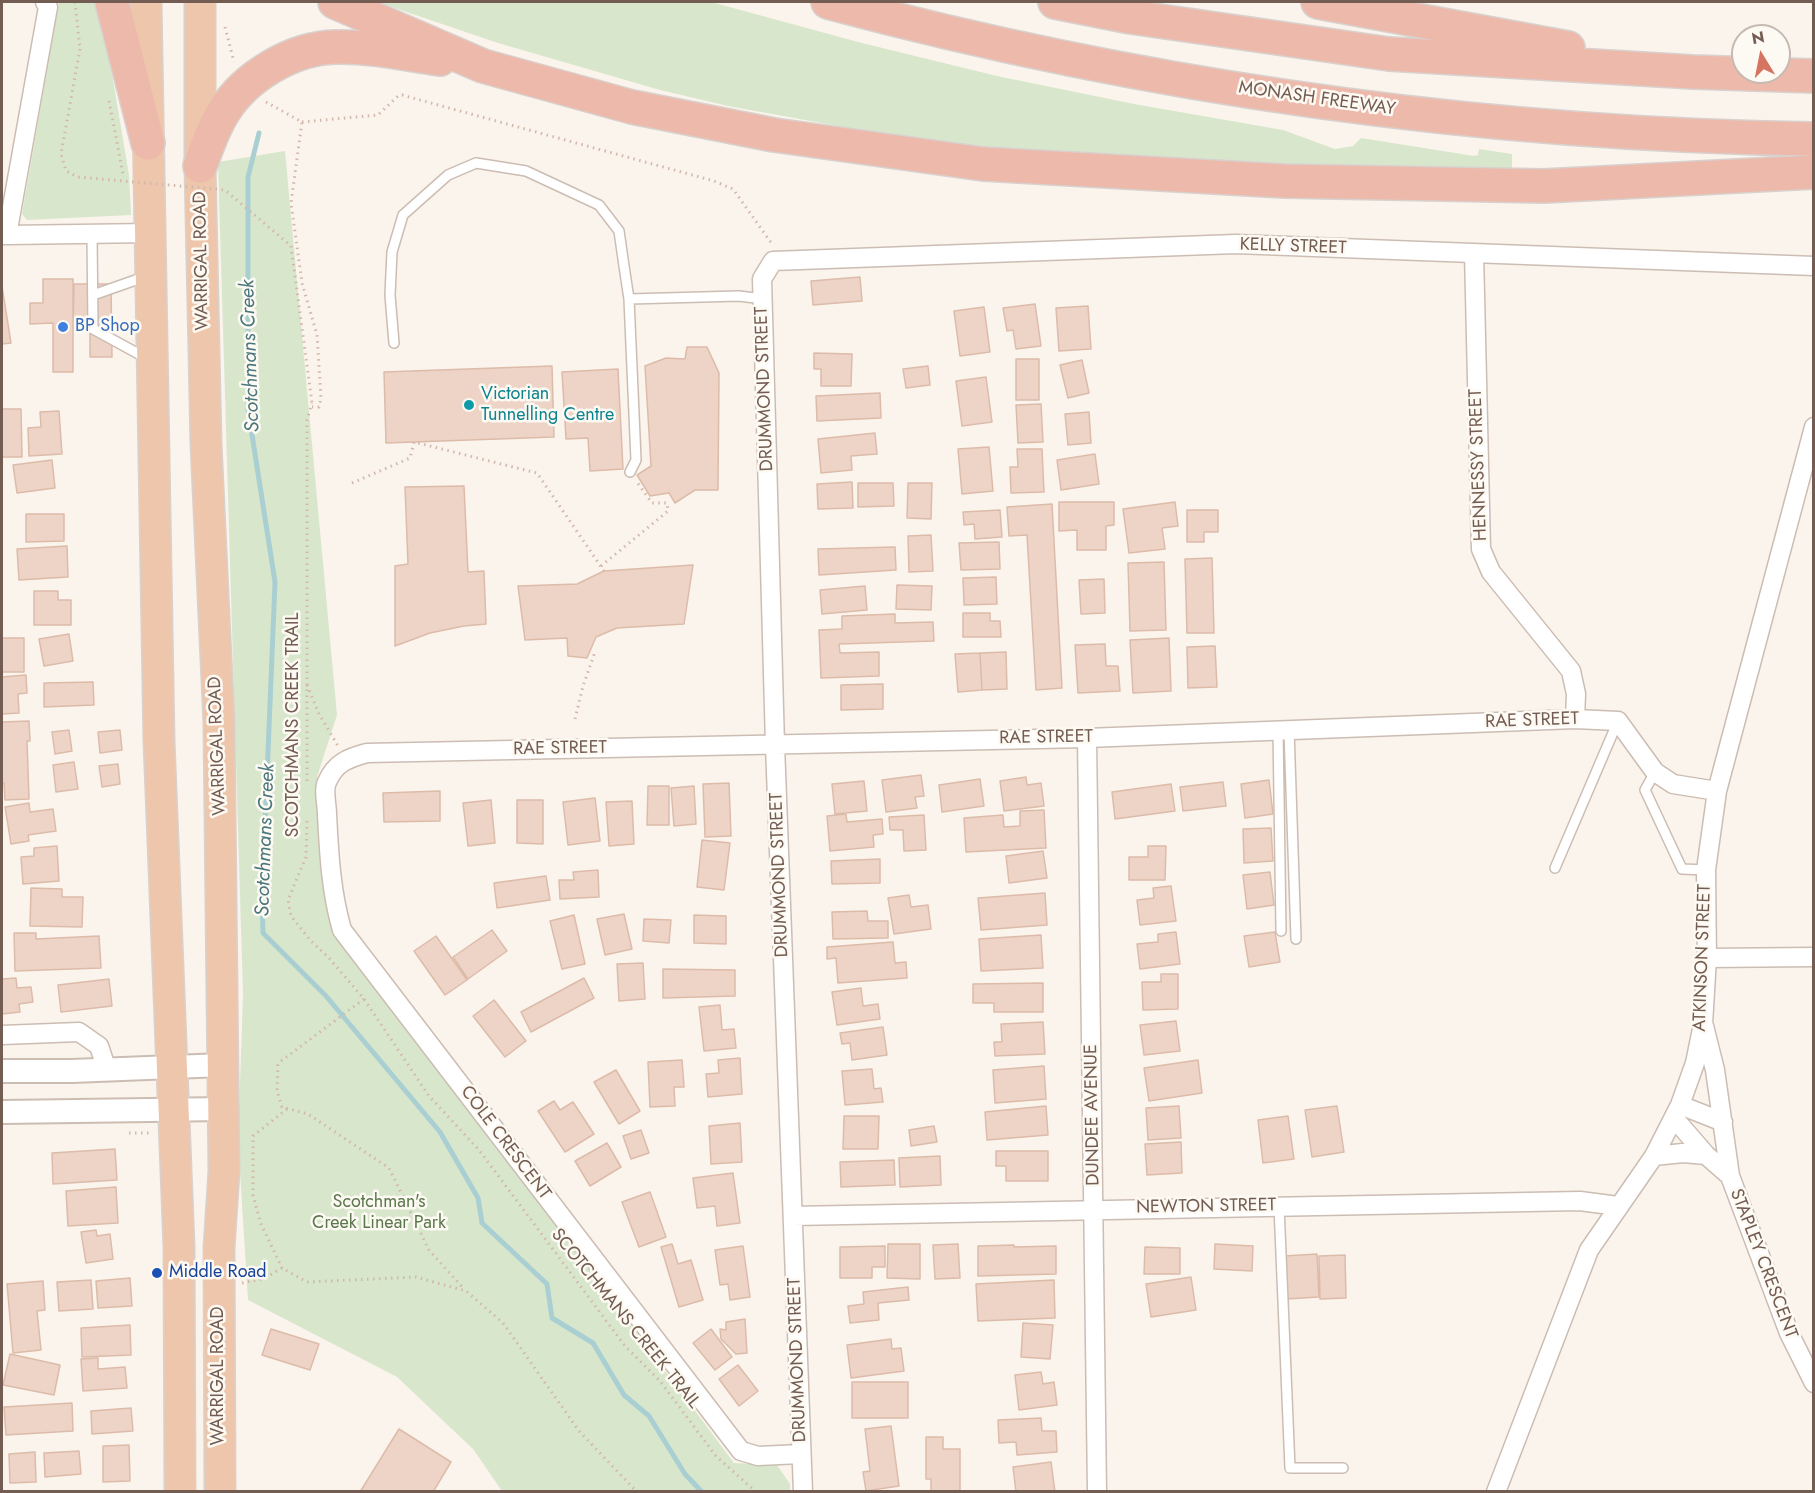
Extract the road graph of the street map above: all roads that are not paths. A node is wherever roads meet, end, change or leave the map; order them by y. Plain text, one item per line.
1 (112, 2) edge
2 (146, 2) edge
3 (200, 2) edge
4 (335, 2) edge
5 (828, 2) edge
6 (1055, 2) edge
7 (1318, 2) edge
8 (47, 4) edge
9 (483, 66) junction
10 (1694, 72) junction
11 (1814, 76) edge
12 (1814, 139) edge
13 (148, 143) junction
14 (200, 166) junction
15 (1814, 172) edge
16 (150, 233) junction
17 (4, 235) edge
18 (92, 235) junction
19 (1474, 253) junction
20 (775, 255) joint
21 (1814, 266) edge
22 (151, 274) junction
23 (93, 295) junction
24 (762, 299) junction
25 (629, 300) junction
26 (394, 343) dead end
27 (153, 362) junction
28 (1814, 427) edge
29 (630, 472) road end
30 (1575, 719) junction
31 (1618, 721) junction
32 (1284, 730) junction
33 (1087, 738) junction
34 (775, 745) junction
35 (344, 756) joint
36 (1655, 772) junction
37 (1717, 791) junction
38 (1555, 868) dead end
39 (1706, 870) junction
40 (1281, 931) dead end
41 (1296, 939) dead end
42 (1814, 957) edge
43 (1707, 958) junction
44 (1703, 1024) junction
45 (2, 1035) edge
46 (223, 1065) junction
47 (172, 1067) junction
48 (107, 1070) junction
49 (2, 1071) edge
50 (224, 1109) junction
51 (173, 1110) junction
52 (2, 1112) edge
53 (1677, 1112) junction
54 (1723, 1122) junction
55 (1706, 1155) junction
56 (1654, 1156) junction
57 (1730, 1176) junction
58 (1279, 1206) junction
59 (1618, 1206) junction
60 (1095, 1209) junction
61 (793, 1216) junction
62 (1814, 1383) edge
63 (801, 1455) junction
64 (1343, 1468) dead end
65 (1502, 1489) edge
66 (180, 1491) edge
67 (220, 1491) edge
68 (803, 1491) edge
69 (1097, 1491) edge

1 - 13 highway
2 - 13 highway
3 - 14 highway, WARRIGAL ROAD
4 - 9 highway
5 - 12 highway, MONASH FREEWAY
6 - 10 highway
7 - 10 highway
8 - 17 street
9 - 14 highway
9 - 15 highway
10 - 11 highway
13 - 16 highway
14 - 46 highway, WARRIGAL ROAD
16 - 18 street
16 - 22 highway
17 - 18 street
18 - 23 lane
19 - 20 street, KELLY STREET
19 - 21 street, KELLY STREET
19 - 30 street, HENNESSY STREET
20 - 24 street, DRUMMOND STREET
22 - 23 lane
22 - 27 highway
23 - 27 lane
24 - 25 lane
24 - 34 street, DRUMMOND STREET
25 - 26 lane
25 - 29 lane
27 - 47 highway
28 - 37 street, ATKINSON STREET
30 - 31 street, RAE STREET
30 - 32 street, RAE STREET
31 - 36 street
31 - 38 lane
32 - 33 street, RAE STREET
32 - 40 lane
32 - 41 lane
33 - 34 street, RAE STREET
33 - 60 street, DUNDEE AVENUE
34 - 35 street, RAE STREET
34 - 61 street, DRUMMOND STREET
35 - 63 street, COLE CRESCENT
36 - 37 street
36 - 39 lane
37 - 39 street, ATKINSON STREET
39 - 43 street, ATKINSON STREET
42 - 43 street
43 - 44 street, ATKINSON STREET
44 - 53 street, ATKINSON STREET
44 - 54 street, STAPLEY CRESCENT
45 - 48 street
46 - 47 street
46 - 50 highway, WARRIGAL ROAD
47 - 48 street
47 - 51 highway
48 - 49 street
50 - 51 street
50 - 67 highway, WARRIGAL ROAD
51 - 52 street
51 - 66 highway
53 - 54 street
53 - 55 street, STAPLEY CRESCENT
53 - 56 street, ATKINSON STREET
54 - 57 street, STAPLEY CRESCENT
55 - 56 street
55 - 57 street, STAPLEY CRESCENT
56 - 59 street, ATKINSON STREET
57 - 62 street, STAPLEY CRESCENT
58 - 59 street, NEWTON STREET
58 - 60 street, NEWTON STREET
58 - 64 lane
59 - 65 street, ATKINSON STREET
60 - 61 street, NEWTON STREET
60 - 69 street, DUNDEE AVENUE
61 - 63 street, DRUMMOND STREET
63 - 68 street, DRUMMOND STREET

